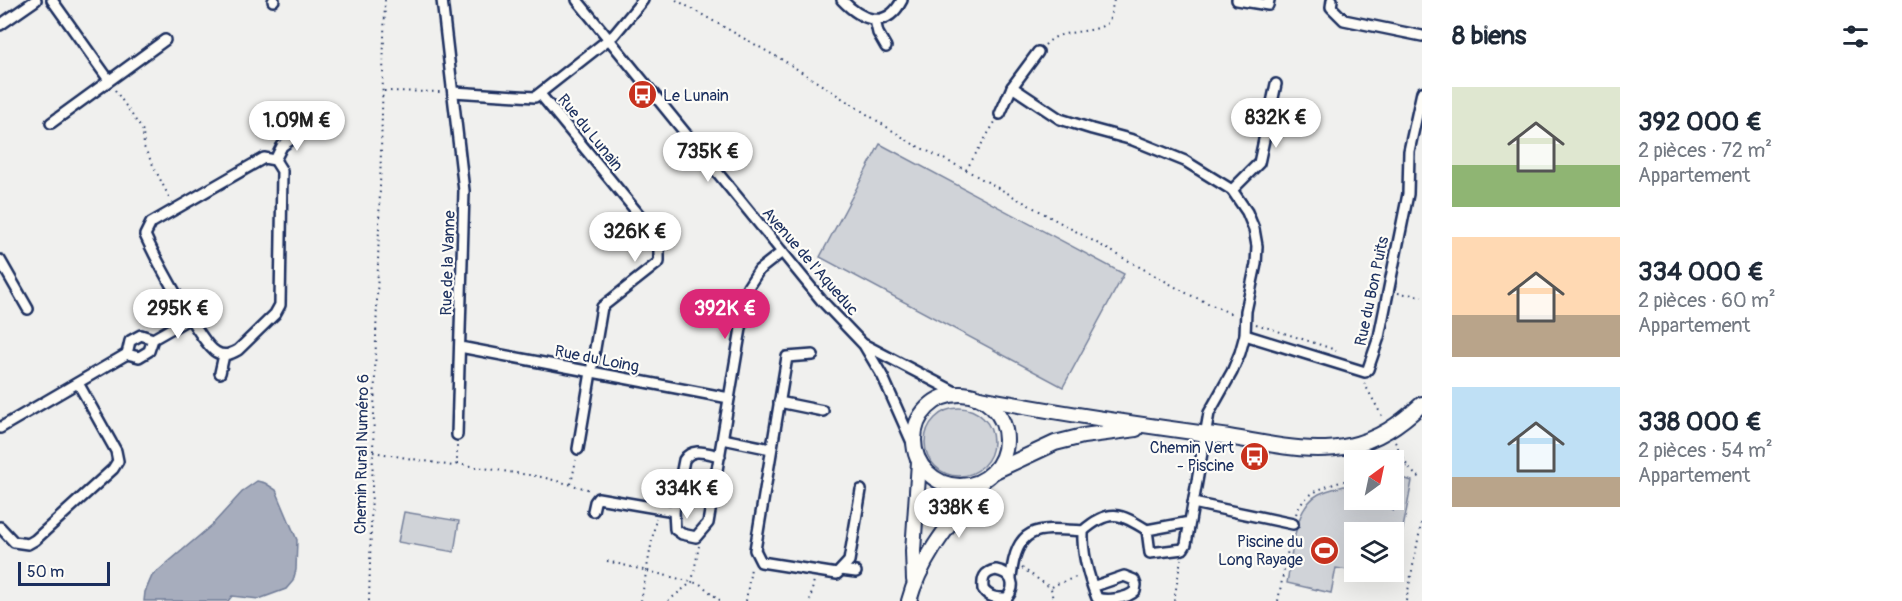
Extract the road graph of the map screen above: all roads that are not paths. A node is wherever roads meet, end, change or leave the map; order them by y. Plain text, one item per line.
1 (36, 0) edge
2 (52, 0) edge
3 (442, 0) edge
4 (577, 0) edge
5 (643, 0) edge
6 (842, 0) edge
7 (902, 0) edge
8 (1238, 0) edge
9 (1269, 0) edge
10 (1332, 0) edge
11 (876, 20) junction
12 (0, 25) edge
13 (1422, 36) edge
14 (165, 40) dead end
15 (609, 40) junction
16 (886, 47) dead end
17 (1038, 52) road end
18 (109, 80) junction
19 (1276, 84) dead end
20 (1011, 87) junction
21 (1422, 91) edge
22 (453, 92) junction
23 (540, 94) junction
24 (1000, 114) road end
25 (51, 123) dead end
26 (304, 130) dead end
27 (274, 160) junction
28 (1232, 190) junction
29 (782, 252) junction
30 (0, 260) edge
31 (28, 309) dead end
32 (190, 318) junction
33 (1245, 335) junction
34 (153, 339) junction
35 (864, 345) junction
36 (460, 347) junction
37 (127, 354) junction
38 (224, 355) junction
39 (813, 355) dead end
40 (220, 373) dead end
41 (591, 373) junction
42 (78, 383) junction
43 (959, 394) junction
44 (975, 397) junction
45 (729, 398) junction
46 (779, 402) junction
47 (1422, 404) edge
48 (823, 411) dead end
49 (1152, 427) junction
50 (0, 428) edge
51 (1205, 434) junction
52 (457, 435) road end
53 (723, 440) junction
54 (914, 447) junction
55 (578, 449) road end
56 (771, 449) junction
57 (720, 456) junction
58 (919, 462) junction
59 (993, 472) junction
60 (982, 482) junction
61 (861, 490) dead end
62 (1194, 502) junction
63 (593, 511) dead end
64 (674, 511) junction
65 (1190, 522) junction
66 (1293, 524) dead end
67 (0, 527) edge
68 (1147, 530) junction
69 (1083, 531) junction
70 (841, 570) junction
71 (856, 572) dead end
72 (1011, 577) dead end
73 (914, 583) junction
74 (1095, 586) dead end
75 (909, 601) edge

1 - 12 street
2 - 18 street
3 - 22 street, Rue de la Vanne
4 - 15 street, Avenue de l'Aqueduc
5 - 15 street, Rue du Lunain
6 - 11 street
7 - 11 street
8 - 9 street
10 - 13 street
11 - 16 street
14 - 18 street
15 - 23 street, Rue du Lunain
15 - 29 street, Avenue de l'Aqueduc
17 - 20 street
18 - 25 street
19 - 28 street
20 - 24 street
20 - 28 street
21 - 33 street, Rue du Bon Puits
22 - 23 street
22 - 36 street, Rue de la Vanne
23 - 41 street, Rue du Lunain
26 - 27 street
27 - 32 street
27 - 38 street
28 - 33 street
29 - 35 street, Avenue de l'Aqueduc
29 - 45 street
30 - 31 street
32 - 34 street
32 - 38 street
33 - 51 street
34 - 37 street
34 - 37 street
35 - 43 street, Avenue de l'Aqueduc
35 - 54 street, Avenue de l'Aqueduc
36 - 41 street, Rue du Loing
36 - 52 street, Rue de la Vanne
37 - 42 street
38 - 40 street
39 - 46 street
41 - 45 street, Rue du Loing
41 - 55 street, Rue du Lunain
42 - 50 street
42 - 67 street
43 - 44 street
43 - 54 street
44 - 49 street
44 - 59 street
45 - 53 street
46 - 48 street
46 - 56 street
47 - 51 street
49 - 51 street
49 - 59 street
51 - 62 street
53 - 56 street
53 - 57 street
54 - 58 street
56 - 70 street
57 - 64 street
57 - 64 street
58 - 60 street
58 - 73 street
59 - 60 street
60 - 73 street
61 - 70 street
62 - 65 street
62 - 66 street
63 - 64 street
65 - 68 street
65 - 68 street
68 - 69 street
69 - 72 street
69 - 74 street
70 - 71 street
73 - 75 street

